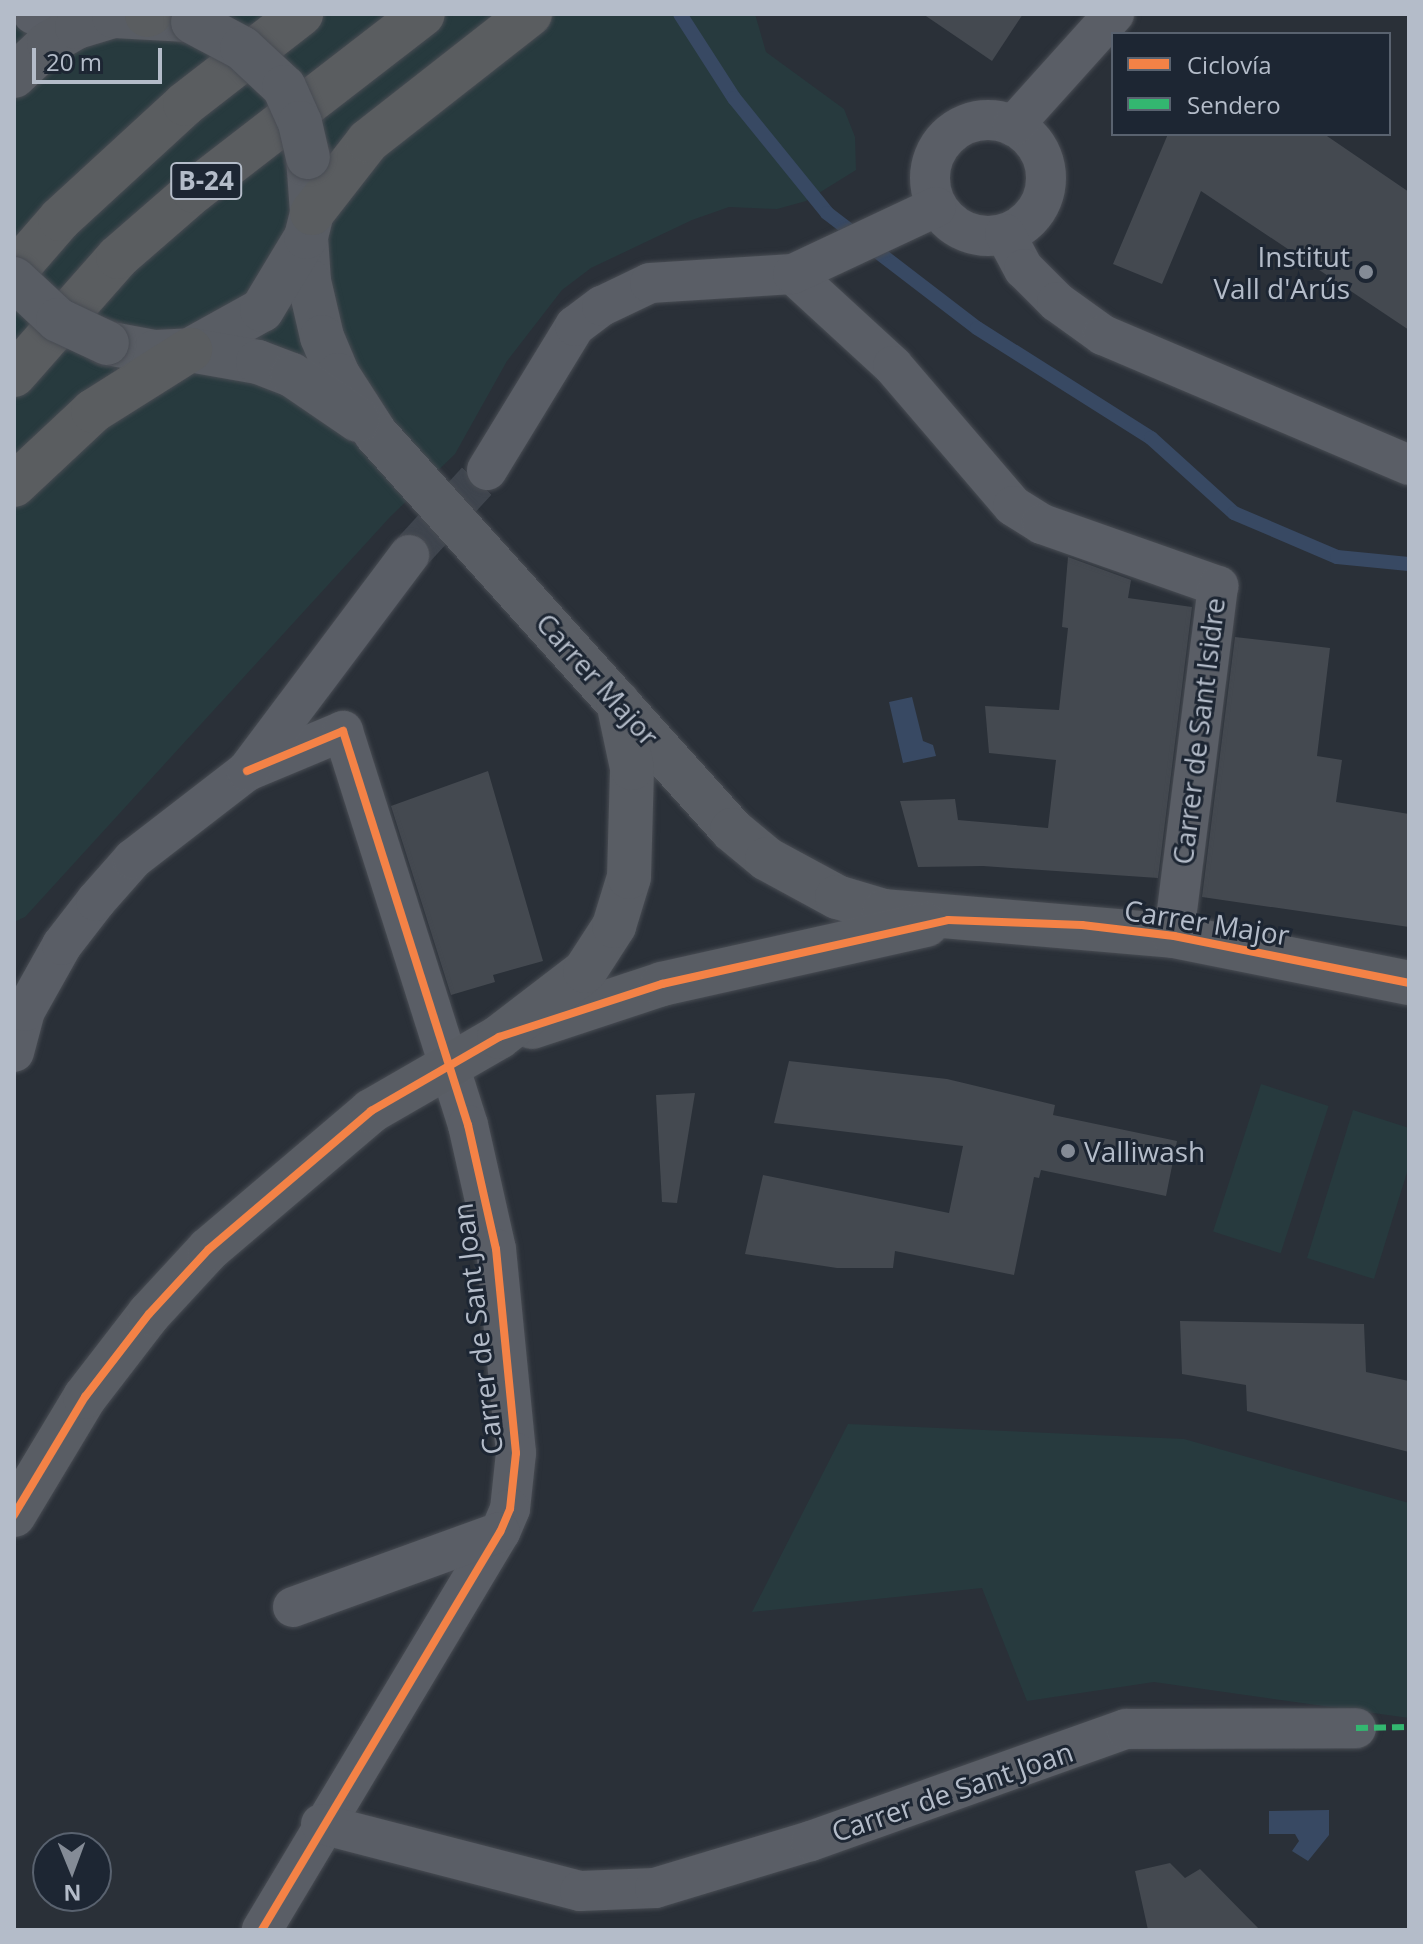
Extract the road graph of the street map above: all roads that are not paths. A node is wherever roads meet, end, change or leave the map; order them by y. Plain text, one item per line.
1 (33, 14) edge
2 (301, 14) edge
3 (423, 14) edge
4 (530, 14) edge
5 (1114, 14) edge
6 (148, 15) edge
7 (77, 27) junction
8 (14, 76) edge
9 (1013, 126) junction
10 (919, 215) junction
11 (309, 225) junction
12 (1005, 234) junction
13 (804, 270) junction
14 (14, 272) edge
15 (14, 279) edge
16 (190, 350) junction
17 (14, 375) edge
18 (376, 434) junction
19 (1409, 465) edge
20 (487, 470) tunnel mouth
21 (14, 485) edge
22 (409, 555) tunnel mouth
23 (618, 700) junction
24 (247, 771) junction
25 (948, 920) junction
26 (1174, 936) junction
27 (1409, 983) edge
28 (499, 1037) junction
29 (14, 1052) edge
30 (450, 1063) junction
31 (14, 1515) edge
32 (500, 1532) junction
33 (293, 1607) dead end
34 (1356, 1728) dead end
35 (321, 1824) junction
36 (262, 1930) edge

1 - 7 street
2 - 14 highway, B-24
3 - 17 highway, B-24
4 - 11 highway
5 - 9 street
6 - 7 street, Carrer Major
6 - 11 street, Carrer Major, bridge
7 - 8 street, Carrer Major
9 - 10 street
9 - 12 street
10 - 12 street
10 - 13 street
11 - 16 street
11 - 18 street, Carrer Major
12 - 19 street
13 - 20 street
13 - 26 street, Carrer de Sant Isidre
15 - 16 street, Carrer Major, bridge
16 - 18 street, Carrer Major
16 - 21 highway
18 - 23 street, Carrer Major
22 - 24 street
23 - 25 street, Carrer Major
23 - 28 street
24 - 29 street
24 - 30 street, Carrer de Sant Joan
25 - 26 street, Carrer Major
25 - 28 street
26 - 27 street, Carrer Major
28 - 30 street
30 - 31 street
30 - 32 street, Carrer de Sant Joan
32 - 33 street
32 - 35 street, Carrer de Sant Joan
34 - 35 street, Carrer de Sant Joan
35 - 36 street, Carrer de Sant Joan

